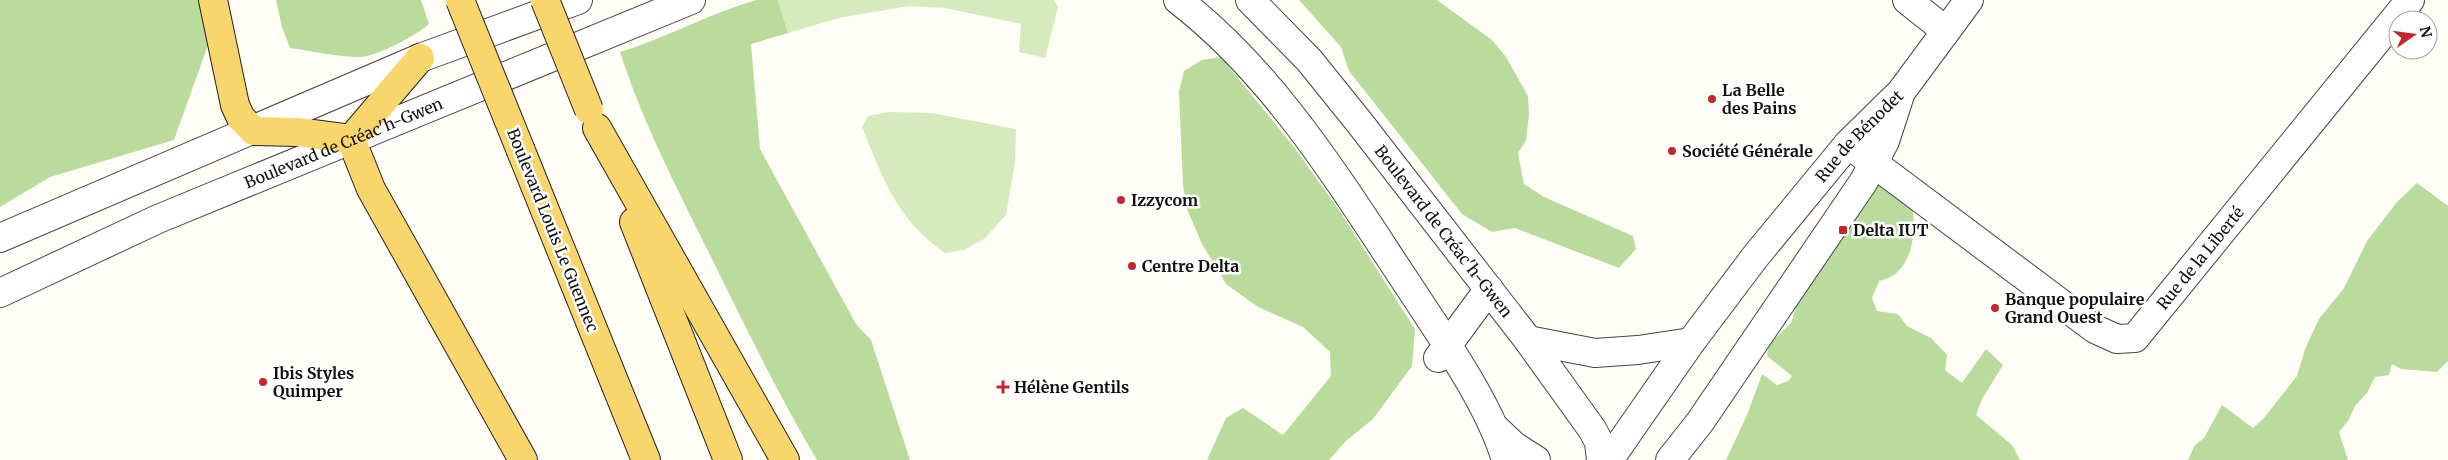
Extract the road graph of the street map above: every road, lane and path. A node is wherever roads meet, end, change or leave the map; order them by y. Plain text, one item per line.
1 (213, 0) edge
2 (460, 0) edge
3 (545, 0) edge
4 (578, 0) edge
5 (691, 0) edge
6 (1178, 0) edge
7 (1250, 0) edge
8 (1907, 0) edge
9 (1969, 0) edge
10 (2410, 0) edge
11 (1946, 30) junction
12 (420, 58) junction
13 (1907, 84) junction
14 (593, 119) junction
15 (254, 130) junction
16 (351, 139) junction
17 (1848, 144) junction
18 (1875, 163) junction
19 (0, 238) edge
20 (1489, 289) junction
21 (0, 293) edge
22 (1528, 340) junction
23 (1691, 342) junction
24 (1441, 353) junction
25 (1495, 428) junction
26 (523, 460) edge
27 (646, 460) edge
28 (728, 460) edge
29 (785, 460) edge
30 (1506, 460) edge
31 (1536, 460) edge
32 (1601, 460) edge
33 (1609, 460) edge
34 (1670, 460) edge

1 - 15 main road
2 - 27 main road, Boulevard Louis Le Guennec, bridge
3 - 14 main road, bridge
4 - 12 street
5 - 16 street, Boulevard de Créac'h-Gwen
6 - 24 street
7 - 20 street, Boulevard de Créac'h-Gwen
8 - 11 street
9 - 11 street, Rue de Bénodet
10 - 18 street, Rue de la Liberté
11 - 13 street, Rue de Bénodet
12 - 15 street
12 - 16 main road
13 - 17 street, Rue de Bénodet
13 - 18 street, Rue de Bénodet
14 - 28 main road
14 - 29 main road
15 - 16 main road
15 - 19 street
16 - 21 street, Boulevard de Créac'h-Gwen
16 - 26 main road
17 - 18 street, Rue de la Liberté
17 - 23 street, Rue de Bénodet
18 - 34 street, Rue de Bénodet
20 - 22 street, Boulevard de Créac'h-Gwen
20 - 24 street
22 - 23 street
22 - 32 street, Boulevard de Créac'h-Gwen
23 - 33 street, Rue de Bénodet
24 - 25 street
25 - 30 street
25 - 31 street

